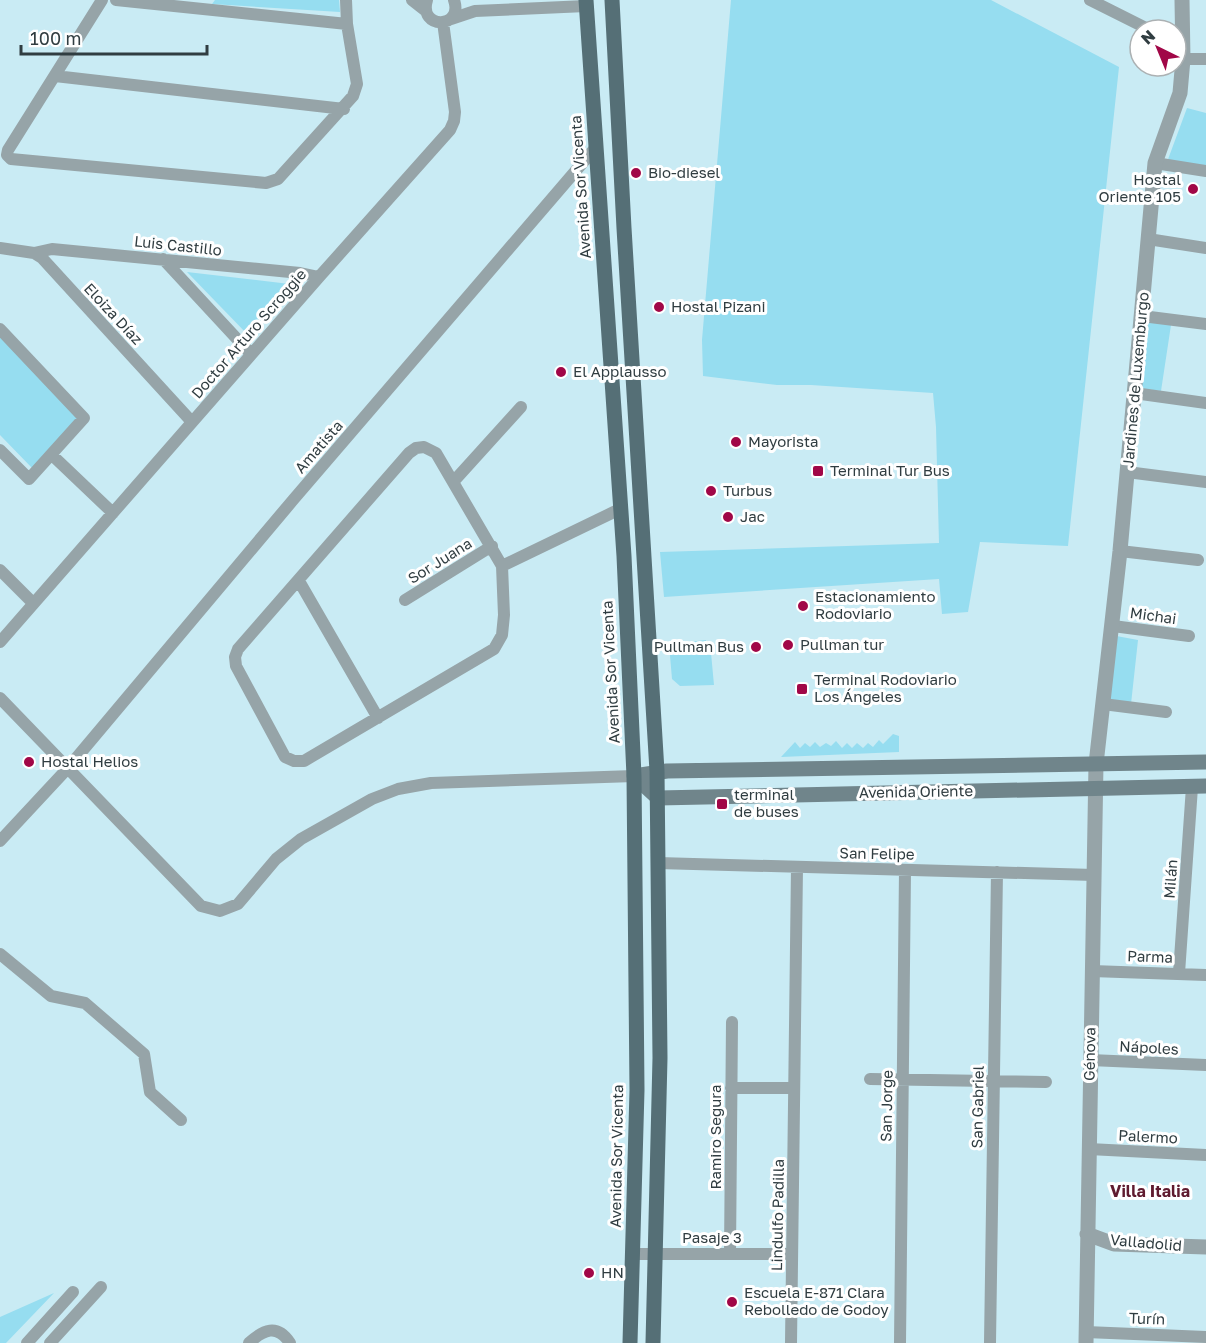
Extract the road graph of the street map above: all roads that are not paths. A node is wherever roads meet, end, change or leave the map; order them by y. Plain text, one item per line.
1 (102, 0) edge
2 (116, 0) edge
3 (412, 0) edge
4 (454, 0) edge
5 (1090, 0) edge
6 (1182, 0) edge
7 (350, 1) edge
8 (586, 3) edge
9 (199, 4) edge
10 (610, 4) edge
11 (427, 5) edge
12 (1181, 18) edge
13 (1128, 19) edge
14 (447, 21) junction
15 (348, 24) junction
16 (1188, 52) edge
17 (1206, 59) edge
18 (55, 76) junction
19 (1179, 78) edge
20 (344, 108) junction
21 (597, 146) junction
22 (1155, 163) junction
23 (1206, 171) edge
24 (599, 197) junction
25 (624, 228) junction
26 (1148, 239) junction
27 (0, 248) edge
28 (1206, 248) edge
29 (34, 253) junction
30 (163, 259) junction
31 (319, 277) junction
32 (1142, 316) junction
33 (1206, 324) edge
34 (0, 329) edge
35 (251, 354) junction
36 (1134, 393) junction
37 (1206, 403) edge
38 (521, 406) dead end
39 (192, 422) junction
40 (0, 450) edge
41 (52, 454) junction
42 (1127, 472) junction
43 (454, 481) junction
44 (1206, 482) edge
45 (620, 509) junction
46 (113, 513) junction
47 (622, 531) junction
48 (492, 546) junction
49 (644, 546) junction
50 (1120, 551) junction
51 (1198, 560) dead end
52 (502, 566) junction
53 (0, 570) edge
54 (299, 581) junction
55 (405, 600) dead end
56 (33, 603) junction
57 (1113, 626) junction
58 (1190, 636) dead end
59 (0, 642) edge
60 (0, 698) edge
61 (1103, 704) junction
62 (1166, 712) dead end
63 (378, 718) junction
64 (1206, 762) edge
65 (1096, 764) junction
66 (916, 767) junction
67 (67, 769) junction
68 (758, 769) junction
69 (657, 771) junction
70 (634, 776) junction
71 (1199, 787) edge
72 (1095, 789) junction
73 (905, 793) junction
74 (761, 796) junction
75 (658, 798) junction
76 (0, 841) edge
77 (658, 863) junction
78 (797, 867) junction
79 (905, 870) junction
80 (997, 872) junction
81 (1094, 875) junction
82 (0, 954) edge
83 (1092, 970) junction
84 (1179, 974) junction
85 (1206, 975) edge
86 (732, 1022) dead end
87 (1090, 1060) junction
88 (1206, 1065) edge
89 (870, 1080) dead end
90 (903, 1081) junction
91 (994, 1081) junction
92 (1046, 1082) dead end
93 (731, 1088) junction
94 (794, 1088) junction
95 (181, 1120) dead end
96 (1089, 1149) junction
97 (1206, 1155) edge
98 (1087, 1234) junction
99 (1206, 1247) edge
100 (655, 1253) junction
101 (730, 1253) junction
102 (633, 1254) junction
103 (792, 1254) junction
104 (101, 1287) dead end
105 (74, 1292) dead end
106 (1086, 1337) edge
107 (1206, 1337) edge
108 (27, 1343) edge
109 (50, 1343) edge
110 (249, 1343) edge
111 (290, 1343) edge
112 (630, 1343) edge
113 (653, 1343) edge
114 (791, 1343) edge
115 (900, 1343) edge
116 (990, 1343) edge

1 - 18 street
2 - 9 street
3 - 11 street
4 - 14 street, Doctor Arturo Scroggie
5 - 13 street
6 - 12 street, Jardines de Luxemburgo
7 - 15 street
8 - 14 street
8 - 21 main road, Avenida Sor Vicenta
9 - 15 street
10 - 25 main road
11 - 14 street
14 - 31 street, Doctor Arturo Scroggie
15 - 20 street
16 - 17 street
18 - 20 street
18 - 20 street
19 - 22 street, Jardines de Luxemburgo
21 - 24 main road, Avenida Sor Vicenta
21 - 67 street, Amatista
22 - 23 street
22 - 26 street, Jardines de Luxemburgo
24 - 25 main road
24 - 45 main road, Avenida Sor Vicenta
25 - 49 main road
26 - 28 street
26 - 32 street, Jardines de Luxemburgo
27 - 29 street
29 - 30 street, Luis Castillo
29 - 39 street, Eloiza Díaz
30 - 31 street, Luis Castillo
30 - 35 street
31 - 35 street, Doctor Arturo Scroggie
32 - 33 street
32 - 36 street, Jardines de Luxemburgo
34 - 41 street
35 - 39 street, Doctor Arturo Scroggie
36 - 37 street
36 - 42 street, Jardines de Luxemburgo
38 - 43 street
39 - 46 street, Doctor Arturo Scroggie
40 - 41 street
41 - 46 street
42 - 44 street
42 - 50 street, Jardines de Luxemburgo
43 - 48 street
43 - 54 street
45 - 47 main road, Avenida Sor Vicenta
45 - 52 street
46 - 56 street, Doctor Arturo Scroggie
47 - 49 main road
47 - 70 main road, Avenida Sor Vicenta
48 - 52 street
48 - 55 street, Sor Juana
49 - 69 main road
50 - 51 street
50 - 57 street, Jardines de Luxemburgo
52 - 63 street
53 - 56 street
54 - 63 street
54 - 63 street
56 - 59 street, Doctor Arturo Scroggie
57 - 58 street, Michai
57 - 61 street, Jardines de Luxemburgo
60 - 67 street
61 - 62 street
61 - 65 street, Jardines de Luxemburgo
64 - 65 main road, Avenida Oriente
65 - 66 main road, Avenida Oriente
65 - 72 street, Génova
66 - 68 main road, Avenida Oriente
66 - 73 main road
67 - 70 street, Avenida Oriente
67 - 76 street, Amatista
68 - 69 main road, Avenida Oriente
68 - 74 main road
69 - 70 main road, Avenida Oriente
69 - 75 main road
70 - 75 main road
70 - 102 main road, Avenida Sor Vicenta
71 - 72 main road, Avenida Oriente
71 - 84 street, Milán
72 - 73 main road, Avenida Oriente
72 - 81 street, Génova
73 - 74 main road, Avenida Oriente
74 - 75 main road, Avenida Oriente
75 - 77 main road
77 - 78 street, San Felipe
77 - 100 main road
78 - 79 street, San Felipe
78 - 94 street, Lindulfo Padilla
79 - 80 street, San Felipe
79 - 90 street, San Jorge
80 - 81 street, San Felipe
80 - 91 street, San Gabriel
81 - 83 street, Génova
82 - 95 street
83 - 84 street, Parma
83 - 87 street, Génova
84 - 85 street, Parma
86 - 93 street, Ramiro Segura
87 - 88 street, Nápoles
87 - 96 street, Génova
89 - 90 street
90 - 91 street
90 - 115 street, San Jorge
91 - 92 street
91 - 116 street, San Gabriel
93 - 94 street
93 - 101 street, Ramiro Segura
94 - 103 street, Lindulfo Padilla
96 - 97 street, Palermo
96 - 98 street, Génova
98 - 99 street, Valladolid
98 - 106 street, Génova
100 - 101 street, Pasaje 3
100 - 102 street, Pasaje 3
100 - 113 main road
101 - 103 street, Pasaje 3
102 - 112 main road, Avenida Sor Vicenta
103 - 114 street, Lindulfo Padilla
104 - 109 street
105 - 108 street
106 - 107 street, Turín
110 - 111 street

